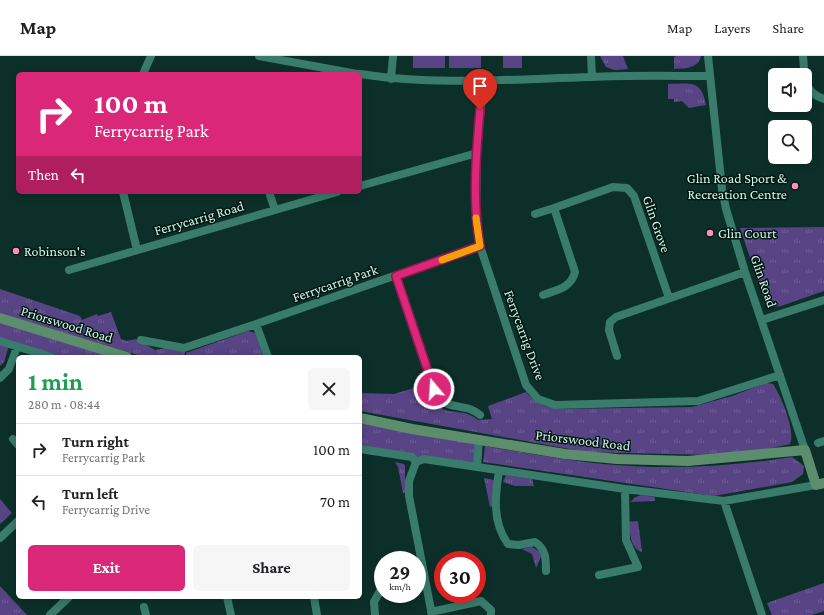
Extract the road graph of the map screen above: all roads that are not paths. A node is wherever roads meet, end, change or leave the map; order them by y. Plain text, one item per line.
1 (151, 56) edge
2 (258, 56) edge
3 (393, 56) edge
4 (592, 56) edge
5 (708, 56) edge
6 (803, 56) edge
7 (274, 58) edge
8 (144, 72) edge
9 (347, 72) edge
10 (362, 74) edge
11 (592, 76) junction
12 (710, 76) junction
13 (391, 79) junction
14 (483, 82) junction
15 (824, 99) edge
16 (477, 153) junction
17 (362, 185) edge
18 (123, 194) edge
19 (270, 194) edge
20 (330, 194) edge
21 (554, 208) junction
22 (275, 210) junction
23 (535, 214) dead end
24 (480, 246) junction
25 (137, 250) junction
26 (69, 270) dead end
27 (745, 272) junction
28 (396, 276) junction
29 (542, 295) dead end
30 (669, 298) junction
31 (824, 300) edge
32 (0, 318) edge
33 (762, 320) junction
34 (256, 324) junction
35 (141, 340) dead end
36 (0, 341) edge
37 (17, 347) junction
38 (44, 355) edge
39 (120, 355) edge
40 (267, 355) edge
41 (617, 356) dead end
42 (780, 375) junction
43 (0, 378) edge
44 (480, 414) dead end
45 (362, 418) edge
46 (479, 439) junction
47 (362, 449) edge
48 (805, 450) junction
49 (416, 462) junction
50 (477, 467) junction
51 (499, 471) junction
52 (820, 484) edge
53 (625, 489) junction
54 (724, 501) junction
55 (16, 523) edge
56 (0, 538) edge
57 (417, 551) edge
58 (546, 571) dead end
59 (599, 575) dead end
60 (426, 597) edge
61 (67, 599) edge
62 (227, 599) edge
63 (314, 599) edge
64 (374, 603) edge
65 (432, 613) edge
66 (50, 615) edge
67 (231, 615) edge
68 (318, 615) edge
69 (375, 615) edge
70 (491, 615) edge
71 (762, 615) edge

1 - 8 street
2 - 7 street
3 - 13 street
4 - 11 street
5 - 12 street, Glin Road
6 - 15 street
7 - 9 street
10 - 13 street
11 - 12 street
11 - 14 street
12 - 27 street, Glin Road
13 - 14 street
14 - 16 street, Ferrycarrig Drive
16 - 17 street
16 - 24 street, Ferrycarrig Drive
18 - 25 street
19 - 22 street
20 - 22 street, Ferrycarrig Road
21 - 23 street, Glin Grove
21 - 29 street
21 - 30 street, Glin Grove
22 - 25 street, Ferrycarrig Road
24 - 28 street, Ferrycarrig Park
24 - 42 street, Ferrycarrig Drive
25 - 26 street, Ferrycarrig Road
27 - 30 street
27 - 33 street, Glin Road
28 - 34 street, Ferrycarrig Park
28 - 44 street
30 - 41 street
31 - 33 street
32 - 39 street, Priorswood Road
33 - 42 street, Glin Road
34 - 35 street, Ferrycarrig Park
34 - 40 street
36 - 37 street
37 - 38 street
37 - 43 street
42 - 48 street, Glin Road
45 - 46 street, Priorswood Road
46 - 48 street, Priorswood Road
46 - 50 street
47 - 49 street
48 - 52 street, Glin Road
49 - 50 street
49 - 57 street
50 - 51 street
51 - 53 street
51 - 58 street
52 - 54 street
53 - 54 street
53 - 59 street
54 - 71 street
55 - 56 street
60 - 65 street
61 - 66 street
62 - 67 street
63 - 68 street
64 - 69 street
65 - 70 street

